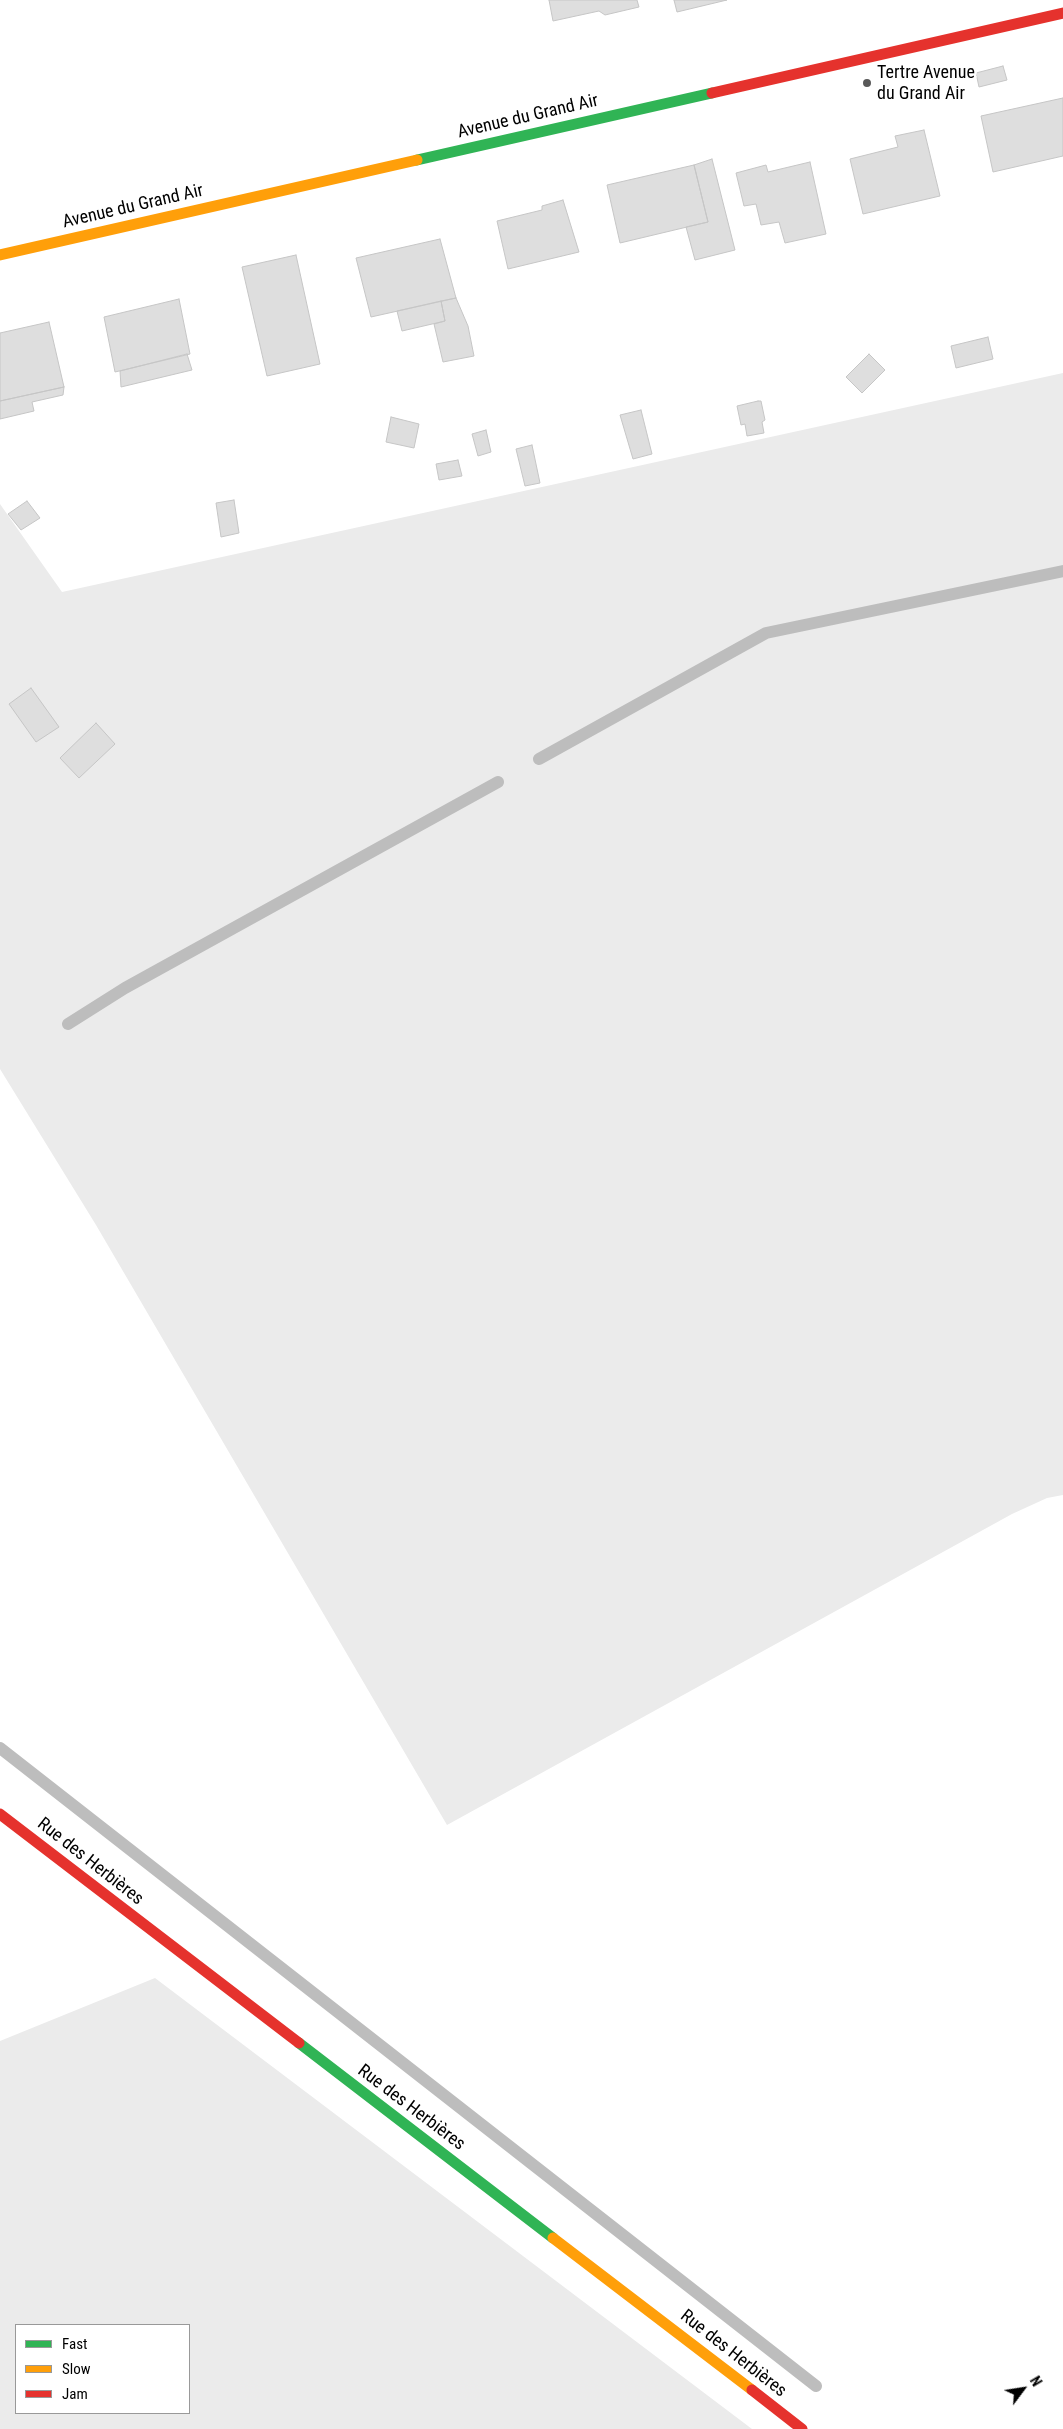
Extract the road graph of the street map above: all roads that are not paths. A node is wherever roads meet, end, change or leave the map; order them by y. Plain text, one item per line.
1 (1063, 13) edge
2 (0, 255) edge
3 (0, 1814) edge
4 (802, 2429) edge

1 - 2 street, Avenue du Grand Air
3 - 4 street, Rue des Herbières

